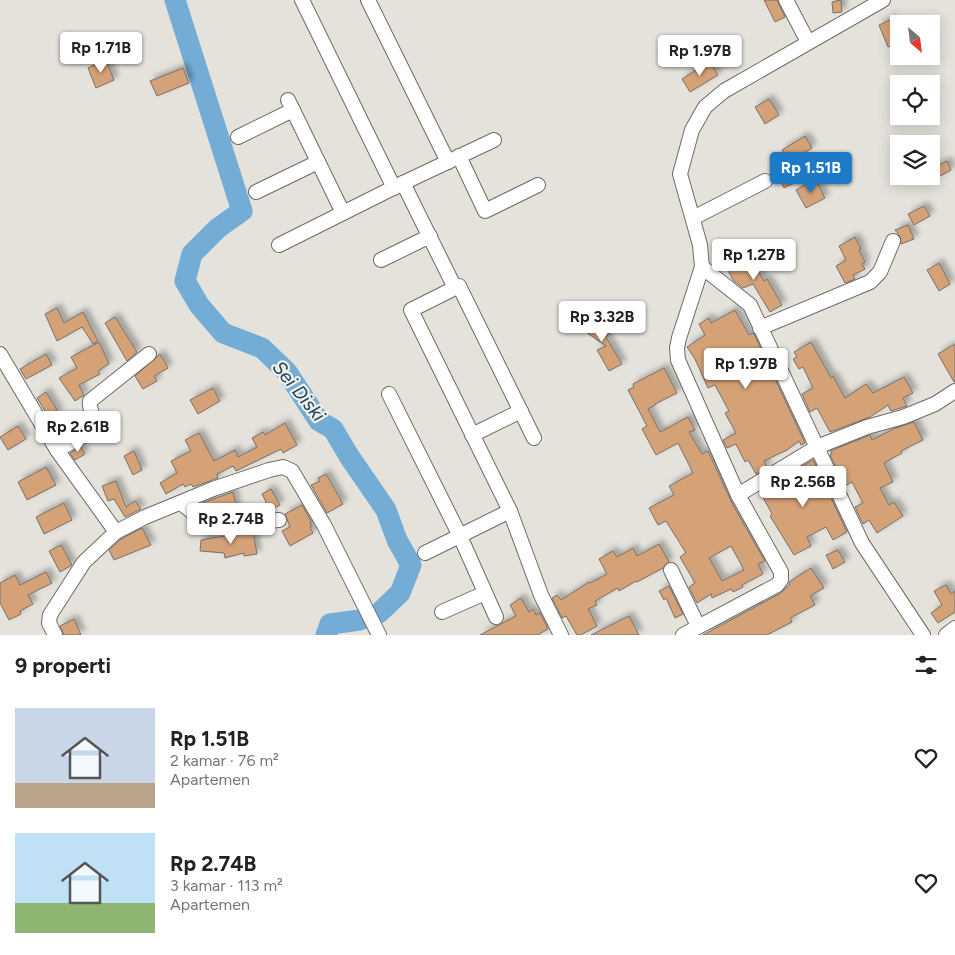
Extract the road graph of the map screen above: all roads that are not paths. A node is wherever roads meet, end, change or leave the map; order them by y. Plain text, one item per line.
1 (302, 0) edge
2 (368, 0) edge
3 (786, 0) edge
4 (884, 0) edge
5 (808, 42) junction
6 (238, 137) dead end
7 (494, 140) dead end
8 (453, 159) junction
9 (318, 162) junction
10 (765, 181) dead end
11 (538, 185) dead end
12 (399, 186) junction
13 (256, 192) dead end
14 (343, 213) junction
15 (693, 218) junction
16 (430, 236) junction
17 (893, 242) dead end
18 (279, 245) dead end
19 (381, 260) dead end
20 (702, 267) junction
21 (455, 288) junction
22 (760, 328) junction
23 (0, 354) edge
24 (149, 354) dead end
25 (955, 391) edge
26 (389, 394) dead end
27 (521, 411) junction
28 (472, 435) junction
29 (534, 438) dead end
30 (817, 447) junction
31 (57, 450) junction
32 (738, 495) junction
33 (181, 503) junction
34 (510, 511) junction
35 (279, 520) dead end
36 (116, 532) junction
37 (460, 536) junction
38 (425, 553) dead end
39 (671, 570) dead end
40 (485, 593) junction
41 (442, 612) dead end
42 (496, 617) dead end
43 (698, 626) junction
44 (955, 628) edge
45 (54, 635) edge
46 (379, 635) edge
47 (561, 635) edge
48 (683, 635) edge
49 (923, 635) edge
50 (946, 635) edge

1 - 12 street
2 - 8 street
3 - 5 street
4 - 5 street
5 - 15 street
6 - 9 street
7 - 8 street
8 - 11 street
8 - 12 street
9 - 13 street
9 - 14 street
10 - 15 street
12 - 14 street
12 - 16 street
14 - 18 street
15 - 20 street
16 - 19 street
16 - 21 street
17 - 22 street
20 - 22 street
20 - 32 street
21 - 27 street
21 - 28 street
22 - 30 street
23 - 31 street
24 - 31 street
25 - 30 street
26 - 37 street
27 - 28 street
27 - 29 street
28 - 34 street
30 - 32 street
30 - 49 street
31 - 36 street
32 - 43 street
33 - 35 street
33 - 36 street
33 - 46 street
34 - 37 street
34 - 47 street
36 - 45 street
37 - 38 street
37 - 40 street
39 - 43 street
40 - 41 street
40 - 42 street
43 - 48 street
44 - 50 street

